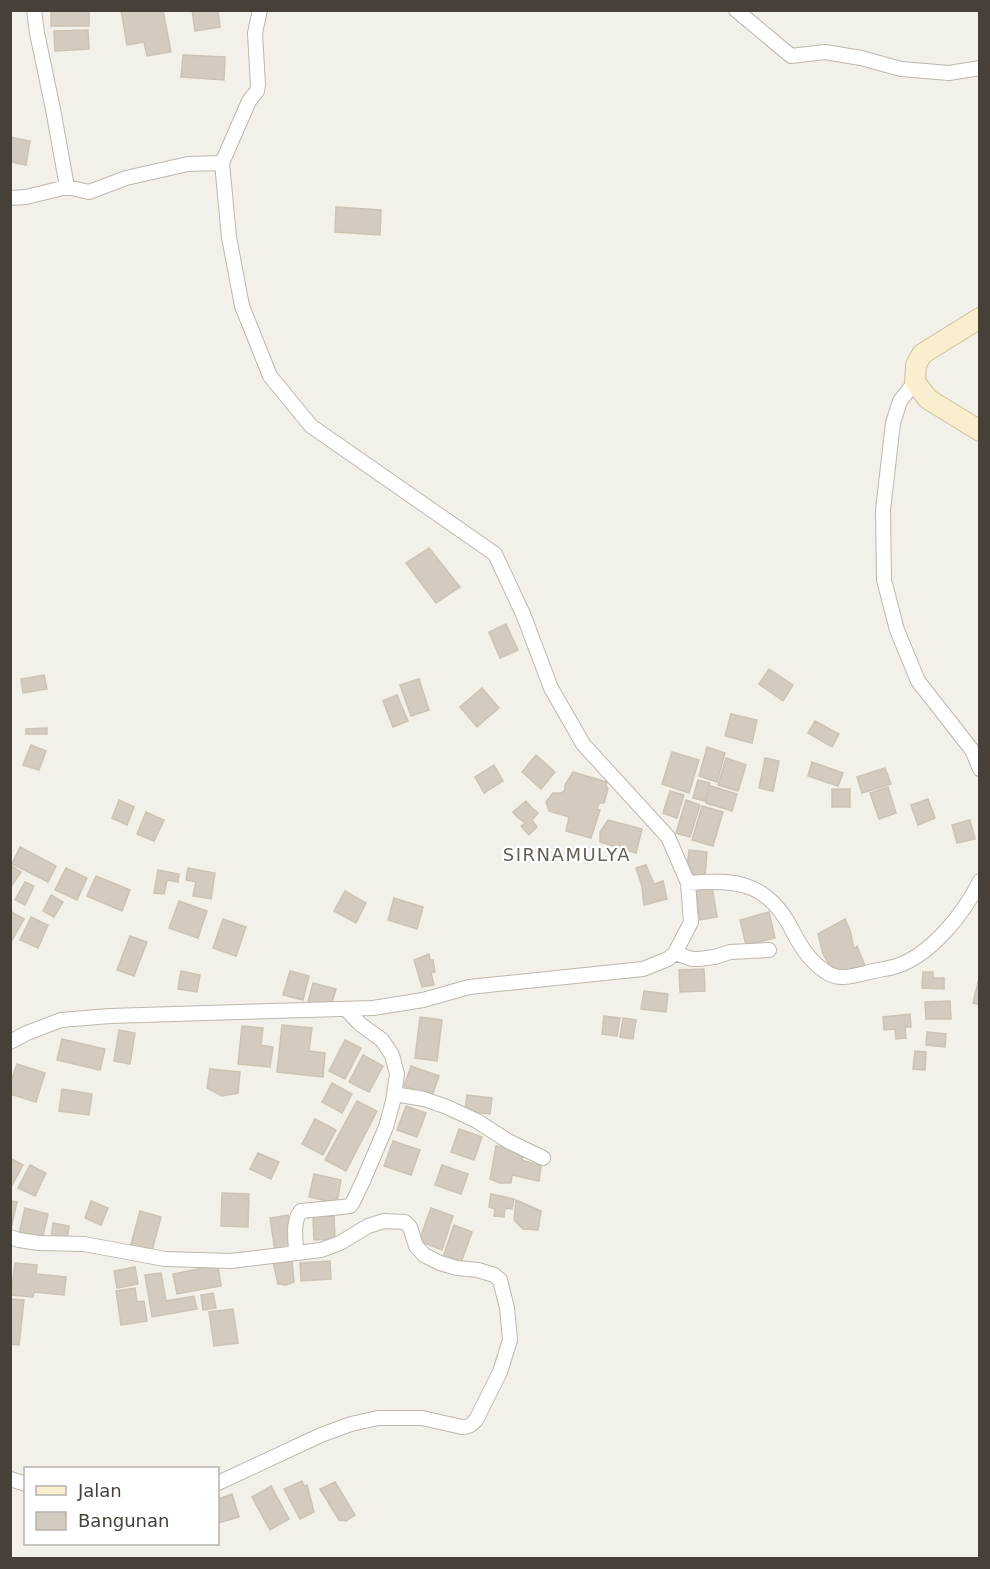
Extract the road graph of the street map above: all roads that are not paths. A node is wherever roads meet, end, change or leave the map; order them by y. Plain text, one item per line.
1 (34, 10) edge
2 (260, 10) edge
3 (736, 10) edge
4 (980, 68) edge
5 (222, 163) junction
6 (67, 187) junction
7 (10, 198) edge
8 (980, 318) edge
9 (915, 382) junction
10 (980, 431) edge
11 (980, 769) edge
12 (980, 881) edge
13 (688, 883) junction
14 (769, 950) dead end
15 (675, 953) junction
16 (346, 1009) junction
17 (10, 1042) edge
18 (394, 1094) junction
19 (543, 1158) dead end
20 (10, 1237) edge
21 (296, 1253) junction
22 (219, 1483) edge

1 - 6 street
2 - 5 street
3 - 4 street
5 - 6 street
5 - 13 street
6 - 7 street
8 - 9 main road
9 - 10 main road
9 - 11 street
12 - 13 street
13 - 15 street
14 - 15 street
15 - 16 street
16 - 17 street
16 - 18 street
18 - 19 street
18 - 21 street
20 - 21 street
21 - 22 street

